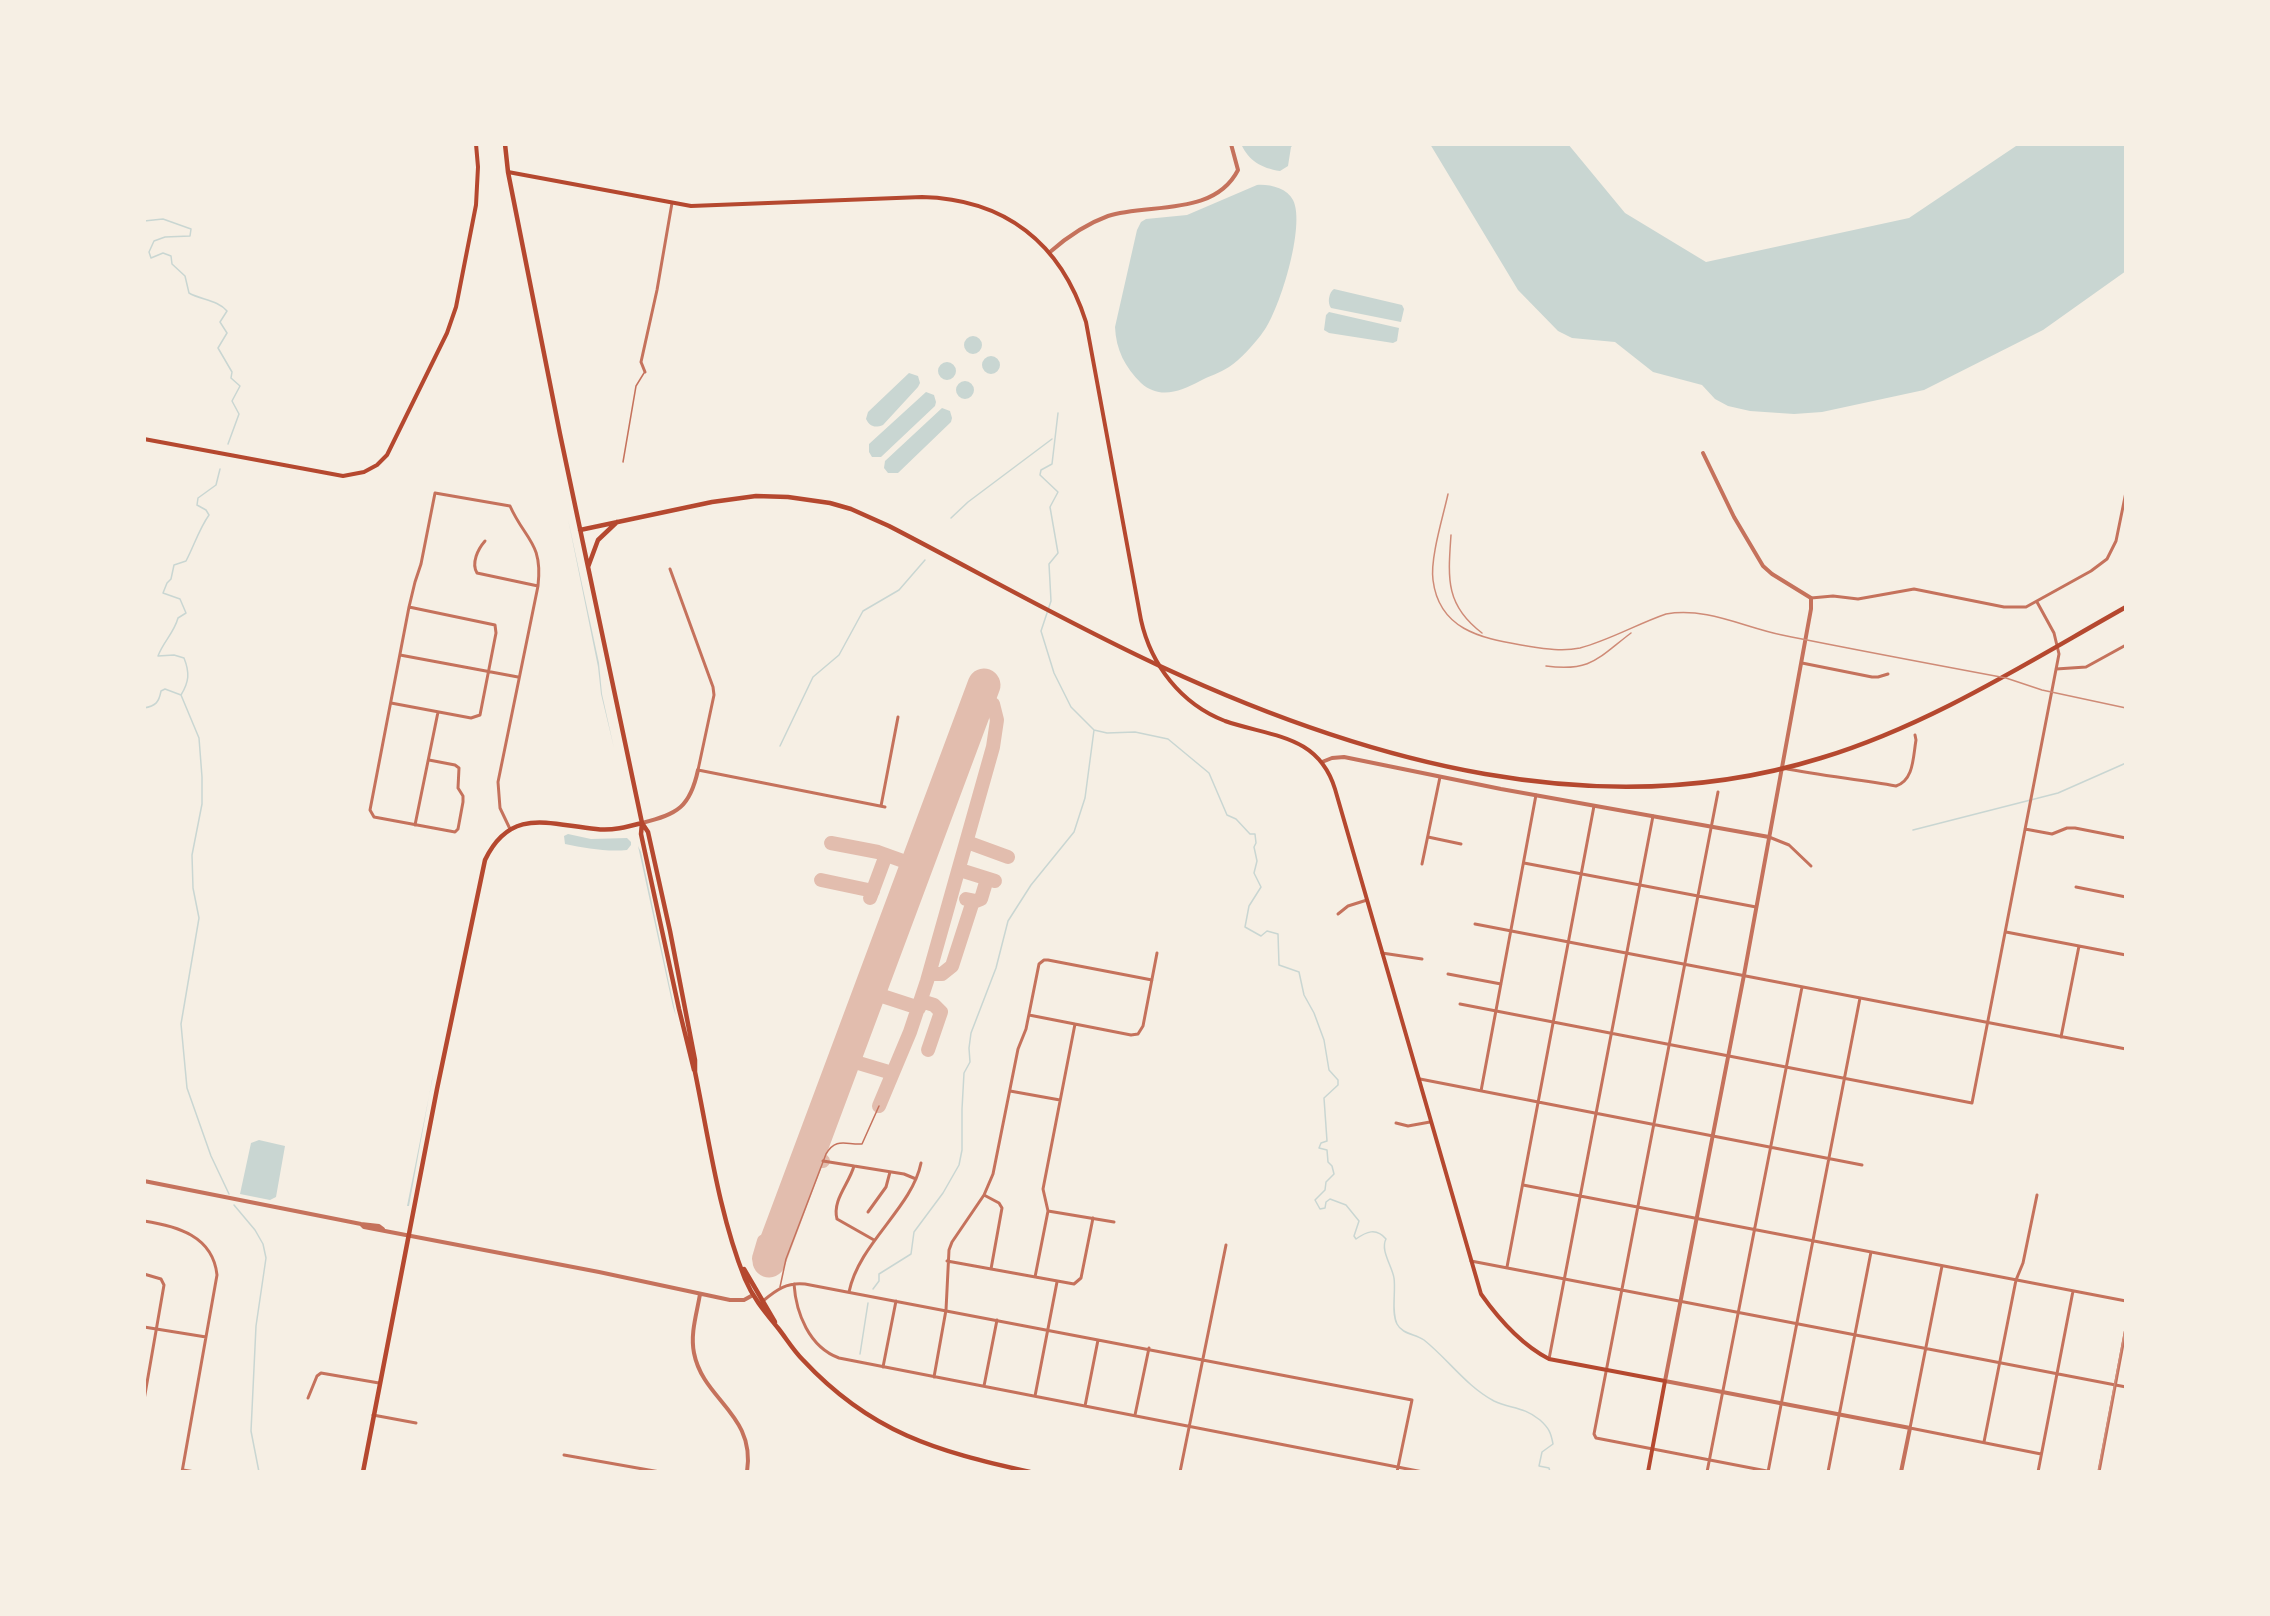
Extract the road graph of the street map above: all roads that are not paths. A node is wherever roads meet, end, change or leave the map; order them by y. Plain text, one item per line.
1 (476, 144) edge
2 (505, 144) edge
3 (1231, 144) edge
4 (508, 172) junction
5 (672, 203) junction
6 (1050, 252) junction
7 (645, 372) joint
8 (144, 440) edge
9 (1703, 453) dead end
10 (623, 462) dead end
11 (2126, 492) edge
12 (616, 522) junction
13 (580, 530) junction
14 (485, 541) dead end
15 (588, 567) junction
16 (670, 569) dead end
17 (538, 586) junction
18 (1811, 598) junction
19 (2037, 602) junction
20 (2126, 607) edge
21 (410, 608) junction
22 (2126, 645) edge
23 (400, 655) junction
24 (1802, 663) junction
25 (2056, 669) junction
26 (488, 672) junction
27 (1888, 674) dead end
28 (518, 677) junction
29 (391, 703) junction
30 (438, 712) junction
31 (898, 717) dead end
32 (1915, 735) dead end
33 (429, 760) junction
34 (1322, 762) junction
35 (1782, 768) junction
36 (698, 770) junction
37 (1440, 777) junction
38 (1718, 792) dead end
39 (1536, 795) junction
40 (1595, 805) junction
41 (1653, 816) junction
42 (642, 823) junction
43 (415, 825) junction
44 (1712, 827) junction
45 (2025, 829) junction
46 (511, 830) junction
47 (1428, 837) junction
48 (1769, 837) junction
49 (2126, 838) edge
50 (1461, 844) dead end
51 (1524, 863) junction
52 (1422, 864) dead end
53 (1811, 866) dead end
54 (1582, 874) junction
55 (1640, 885) junction
56 (2076, 888) dead end
57 (1698, 896) junction
58 (2126, 897) edge
59 (1367, 900) junction
60 (1756, 907) junction
61 (1338, 914) dead end
62 (1475, 924) dead end
63 (1511, 930) junction
64 (2006, 932) junction
65 (1569, 942) junction
66 (2079, 946) junction
67 (1382, 952) junction
68 (1157, 953) dead end
69 (1627, 953) junction
70 (2126, 955) edge
71 (1422, 959) dead end
72 (1685, 964) junction
73 (1448, 974) dead end
74 (1744, 975) junction
75 (1152, 980) junction
76 (1501, 984) junction
77 (1802, 987) junction
78 (1860, 998) junction
79 (1460, 1004) dead end
80 (1496, 1011) junction
81 (1029, 1015) junction
82 (1554, 1022) junction
83 (1988, 1023) junction
84 (1075, 1024) junction
85 (1612, 1034) junction
86 (2061, 1036) junction
87 (1670, 1045) junction
88 (2126, 1049) edge
89 (1728, 1056) junction
90 (1786, 1068) junction
91 (1418, 1079) junction
92 (1844, 1079) junction
93 (1010, 1091) junction
94 (1481, 1091) junction
95 (1059, 1101) junction
96 (1538, 1102) junction
97 (879, 1106) dead end
98 (1597, 1114) junction
99 (1430, 1122) junction
100 (1396, 1123) dead end
101 (1654, 1125) junction
102 (1712, 1136) junction
103 (1771, 1147) junction
104 (1829, 1159) junction
105 (823, 1161) junction
106 (921, 1163) dead end
107 (1862, 1165) dead end
108 (854, 1166) junction
109 (890, 1172) junction
110 (916, 1179) junction
111 (144, 1181) edge
112 (1522, 1185) junction
113 (984, 1195) junction
114 (2037, 1195) dead end
115 (1581, 1196) junction
116 (1639, 1208) junction
117 (1048, 1211) junction
118 (868, 1212) dead end
119 (1093, 1218) junction
120 (1697, 1219) junction
121 (144, 1221) edge
122 (1114, 1222) dead end
123 (1755, 1230) junction
124 (408, 1235) junction
125 (875, 1241) junction
126 (1813, 1241) junction
127 (1226, 1245) dead end
128 (1871, 1252) junction
129 (947, 1261) junction
130 (1471, 1261) junction
131 (742, 1266) junction
132 (1942, 1266) junction
133 (1507, 1267) junction
134 (991, 1269) junction
135 (144, 1274) edge
136 (1035, 1277) junction
137 (1565, 1279) junction
138 (2016, 1280) junction
139 (1057, 1282) junction
140 (794, 1284) junction
141 (780, 1287) junction
142 (1623, 1290) junction
143 (2073, 1291) junction
144 (849, 1292) junction
145 (700, 1294) junction
146 (753, 1295) junction
147 (763, 1301) junction
148 (896, 1301) junction
149 (1681, 1301) junction
150 (2126, 1301) edge
151 (946, 1310) junction
152 (1738, 1312) junction
153 (997, 1320) junction
154 (1797, 1324) junction
155 (144, 1327) edge
156 (777, 1327) junction
157 (2126, 1328) edge
158 (156, 1329) junction
159 (1047, 1329) junction
160 (1855, 1335) junction
161 (206, 1337) junction
162 (1098, 1339) junction
163 (1149, 1348) junction
164 (1926, 1349) junction
165 (1203, 1359) junction
166 (1549, 1359) junction
167 (1999, 1363) junction
168 (883, 1367) junction
169 (1608, 1370) junction
170 (2057, 1374) junction
171 (934, 1377) junction
172 (1665, 1381) junction
173 (379, 1383) junction
174 (2115, 1385) junction
175 (984, 1386) junction
176 (2126, 1387) edge
177 (1723, 1392) junction
178 (1035, 1396) junction
179 (308, 1398) dead end
180 (144, 1400) edge
181 (1781, 1404) junction
182 (1085, 1406) junction
183 (373, 1415) junction
184 (1135, 1415) junction
185 (1839, 1415) junction
186 (416, 1423) dead end
187 (1190, 1426) junction
188 (1910, 1428) junction
189 (1984, 1443) junction
190 (1652, 1449) junction
191 (2041, 1454) junction
192 (564, 1455) dead end
193 (1710, 1460) junction
194 (1398, 1467) junction
195 (183, 1471) edge
196 (195, 1472) edge
197 (363, 1472) edge
198 (660, 1472) edge
199 (747, 1472) edge
200 (1030, 1472) edge
201 (1180, 1472) edge
202 (1397, 1472) edge
203 (1423, 1472) edge
204 (1648, 1472) edge
205 (1707, 1472) edge
206 (1769, 1472) edge
207 (1828, 1472) edge
208 (1901, 1472) edge
209 (2038, 1472) edge
210 (2098, 1472) edge

1 - 8 main road
2 - 4 main road
3 - 6 street
4 - 5 main road
4 - 13 main road
5 - 6 main road
5 - 7 street
6 - 34 main road
7 - 10 lane
9 - 18 street
11 - 19 street
12 - 13 main road
12 - 15 main road
12 - 20 main road
13 - 15 main road
14 - 17 street
15 - 42 main road
16 - 36 street
17 - 21 street
17 - 28 street
18 - 19 street
18 - 24 street
19 - 25 street
21 - 23 street
21 - 26 street
22 - 25 street
23 - 26 street
23 - 29 street
24 - 27 street
24 - 35 street
25 - 45 street
26 - 28 street
26 - 30 street
28 - 46 street
29 - 30 street
29 - 43 street
30 - 33 street
31 - 36 street
32 - 35 street
33 - 43 street
33 - 43 street
34 - 37 street
34 - 59 main road
35 - 48 street
36 - 42 street
37 - 39 street
37 - 47 street
38 - 44 street
39 - 40 street
39 - 51 street
40 - 41 street
40 - 54 street
41 - 44 street
41 - 55 street
42 - 46 main road
42 - 131 main road
44 - 48 street
44 - 57 street
45 - 49 street
45 - 64 street
46 - 124 main road
47 - 50 street
47 - 52 street
48 - 53 street
48 - 60 street
51 - 54 street
51 - 63 street
54 - 55 street
54 - 65 street
55 - 57 street
55 - 69 street
56 - 58 street
57 - 60 street
57 - 72 street
59 - 61 street
59 - 67 main road
60 - 74 street
62 - 63 street
63 - 65 street
63 - 76 street
64 - 66 street
64 - 83 street
65 - 69 street
65 - 82 street
66 - 70 street
66 - 86 street
67 - 71 street
67 - 91 main road
68 - 75 street
69 - 72 street
69 - 85 street
72 - 74 street
72 - 87 street
73 - 76 street
74 - 77 street
74 - 89 street
75 - 81 street
75 - 84 street
76 - 80 street
77 - 78 street
77 - 90 street
78 - 83 street
78 - 92 street
79 - 80 street
80 - 82 street
80 - 94 street
81 - 84 street
81 - 93 street
82 - 85 street
82 - 96 street
83 - 86 street
83 - 92 street
84 - 95 street
85 - 87 street
85 - 98 street
86 - 88 street
87 - 89 street
87 - 101 street
89 - 90 street
89 - 102 street
90 - 92 street
90 - 103 street
91 - 94 street
91 - 99 main road
92 - 104 street
93 - 95 street
93 - 113 street
94 - 96 street
95 - 117 street
96 - 98 street
96 - 112 street
97 - 105 lane
98 - 101 street
98 - 115 street
99 - 100 street
99 - 130 main road
101 - 102 street
101 - 116 street
102 - 103 street
102 - 120 street
103 - 104 street
103 - 123 street
104 - 107 street
104 - 126 street
105 - 108 street
105 - 141 lane
106 - 110 street
108 - 109 street
108 - 125 street
109 - 110 street
109 - 118 street
110 - 125 street
111 - 124 street
112 - 115 street
112 - 133 street
113 - 129 street
113 - 134 street
114 - 138 street
115 - 116 street
115 - 137 street
116 - 120 street
116 - 142 street
117 - 119 street
117 - 136 street
119 - 122 street
119 - 139 street
120 - 123 street
120 - 149 street
121 - 161 street
123 - 126 street
123 - 152 street
124 - 145 street
124 - 173 main road
125 - 144 street
126 - 128 street
126 - 154 street
127 - 165 street
128 - 132 street
128 - 160 street
129 - 134 street
129 - 151 street
130 - 133 street
130 - 166 main road
131 - 146 main road
131 - 147 main road
132 - 138 street
132 - 164 street
133 - 137 street
134 - 136 street
135 - 158 street
136 - 139 street
137 - 142 street
137 - 166 street
138 - 143 street
138 - 167 street
139 - 159 street
140 - 141 street
140 - 144 street
140 - 168 street
141 - 147 street
142 - 149 street
142 - 169 street
143 - 150 street
143 - 170 street
144 - 148 street
145 - 146 street
145 - 199 street
146 - 156 main road
147 - 156 main road
148 - 151 street
148 - 168 street
149 - 152 street
149 - 172 street
151 - 153 street
151 - 171 street
152 - 154 street
152 - 177 street
153 - 159 street
153 - 175 street
154 - 160 street
154 - 181 street
155 - 158 street
156 - 200 main road
157 - 174 street
158 - 161 street
158 - 180 street
159 - 162 street
159 - 178 street
160 - 164 street
160 - 185 street
161 - 195 street
162 - 163 street
162 - 182 street
163 - 165 street
163 - 184 street
164 - 167 street
164 - 188 street
165 - 187 street
165 - 194 street
166 - 169 main road
167 - 170 street
167 - 189 street
168 - 171 street
169 - 172 main road
169 - 190 street
170 - 174 street
170 - 191 street
171 - 175 street
172 - 177 street
172 - 190 main road
173 - 179 street
173 - 183 main road
174 - 176 street
174 - 210 street
175 - 178 street
177 - 181 street
177 - 193 street
178 - 182 street
181 - 185 street
181 - 206 street
182 - 184 street
183 - 186 street
183 - 197 main road
184 - 187 street
185 - 188 street
185 - 207 street
187 - 194 street
187 - 201 street
188 - 189 street
188 - 208 street
189 - 191 street
190 - 193 street
190 - 204 main road
191 - 209 street
192 - 198 street
193 - 205 street
193 - 206 street
194 - 202 street
194 - 203 street
195 - 196 street

